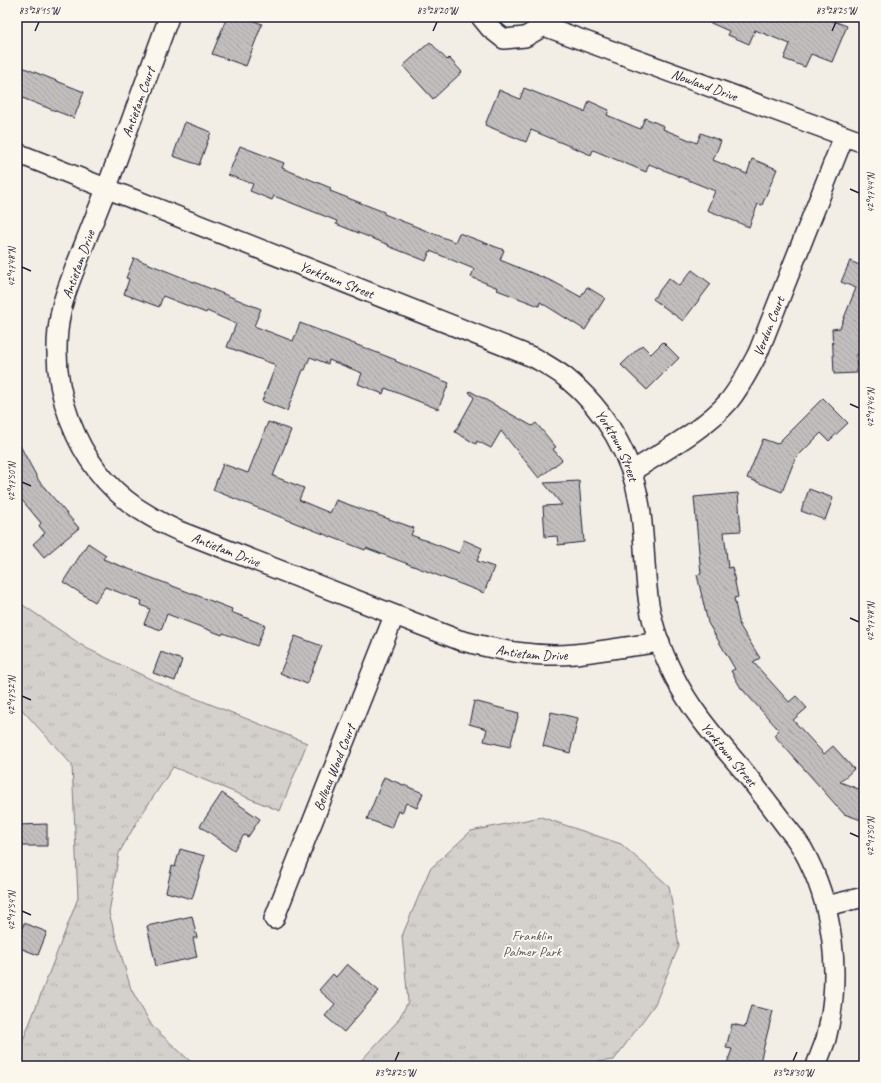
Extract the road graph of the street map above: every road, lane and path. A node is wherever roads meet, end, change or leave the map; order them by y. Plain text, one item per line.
1 (169, 17) edge
2 (481, 17) edge
3 (540, 21) edge
4 (844, 136) junction
5 (864, 143) edge
6 (17, 152) edge
7 (106, 188) junction
8 (632, 472) junction
9 (394, 616) junction
10 (660, 642) junction
11 (864, 897) edge
12 (826, 906) junction
13 (274, 919) dead end
14 (816, 1066) edge

1 - 7 street, Antietam Court
2 - 3 street, Nowland Drive
3 - 4 street, Nowland Drive
4 - 5 street, Nowland Drive
4 - 8 street, Verdun Court
6 - 7 street, Yorktown Street
7 - 8 street, Yorktown Street
7 - 9 street, Antietam Drive
8 - 10 street, Yorktown Street
9 - 10 street, Antietam Drive
9 - 13 street, Belleau Wood Court
10 - 12 street, Yorktown Street
11 - 12 street
12 - 14 street, Yorktown Street

